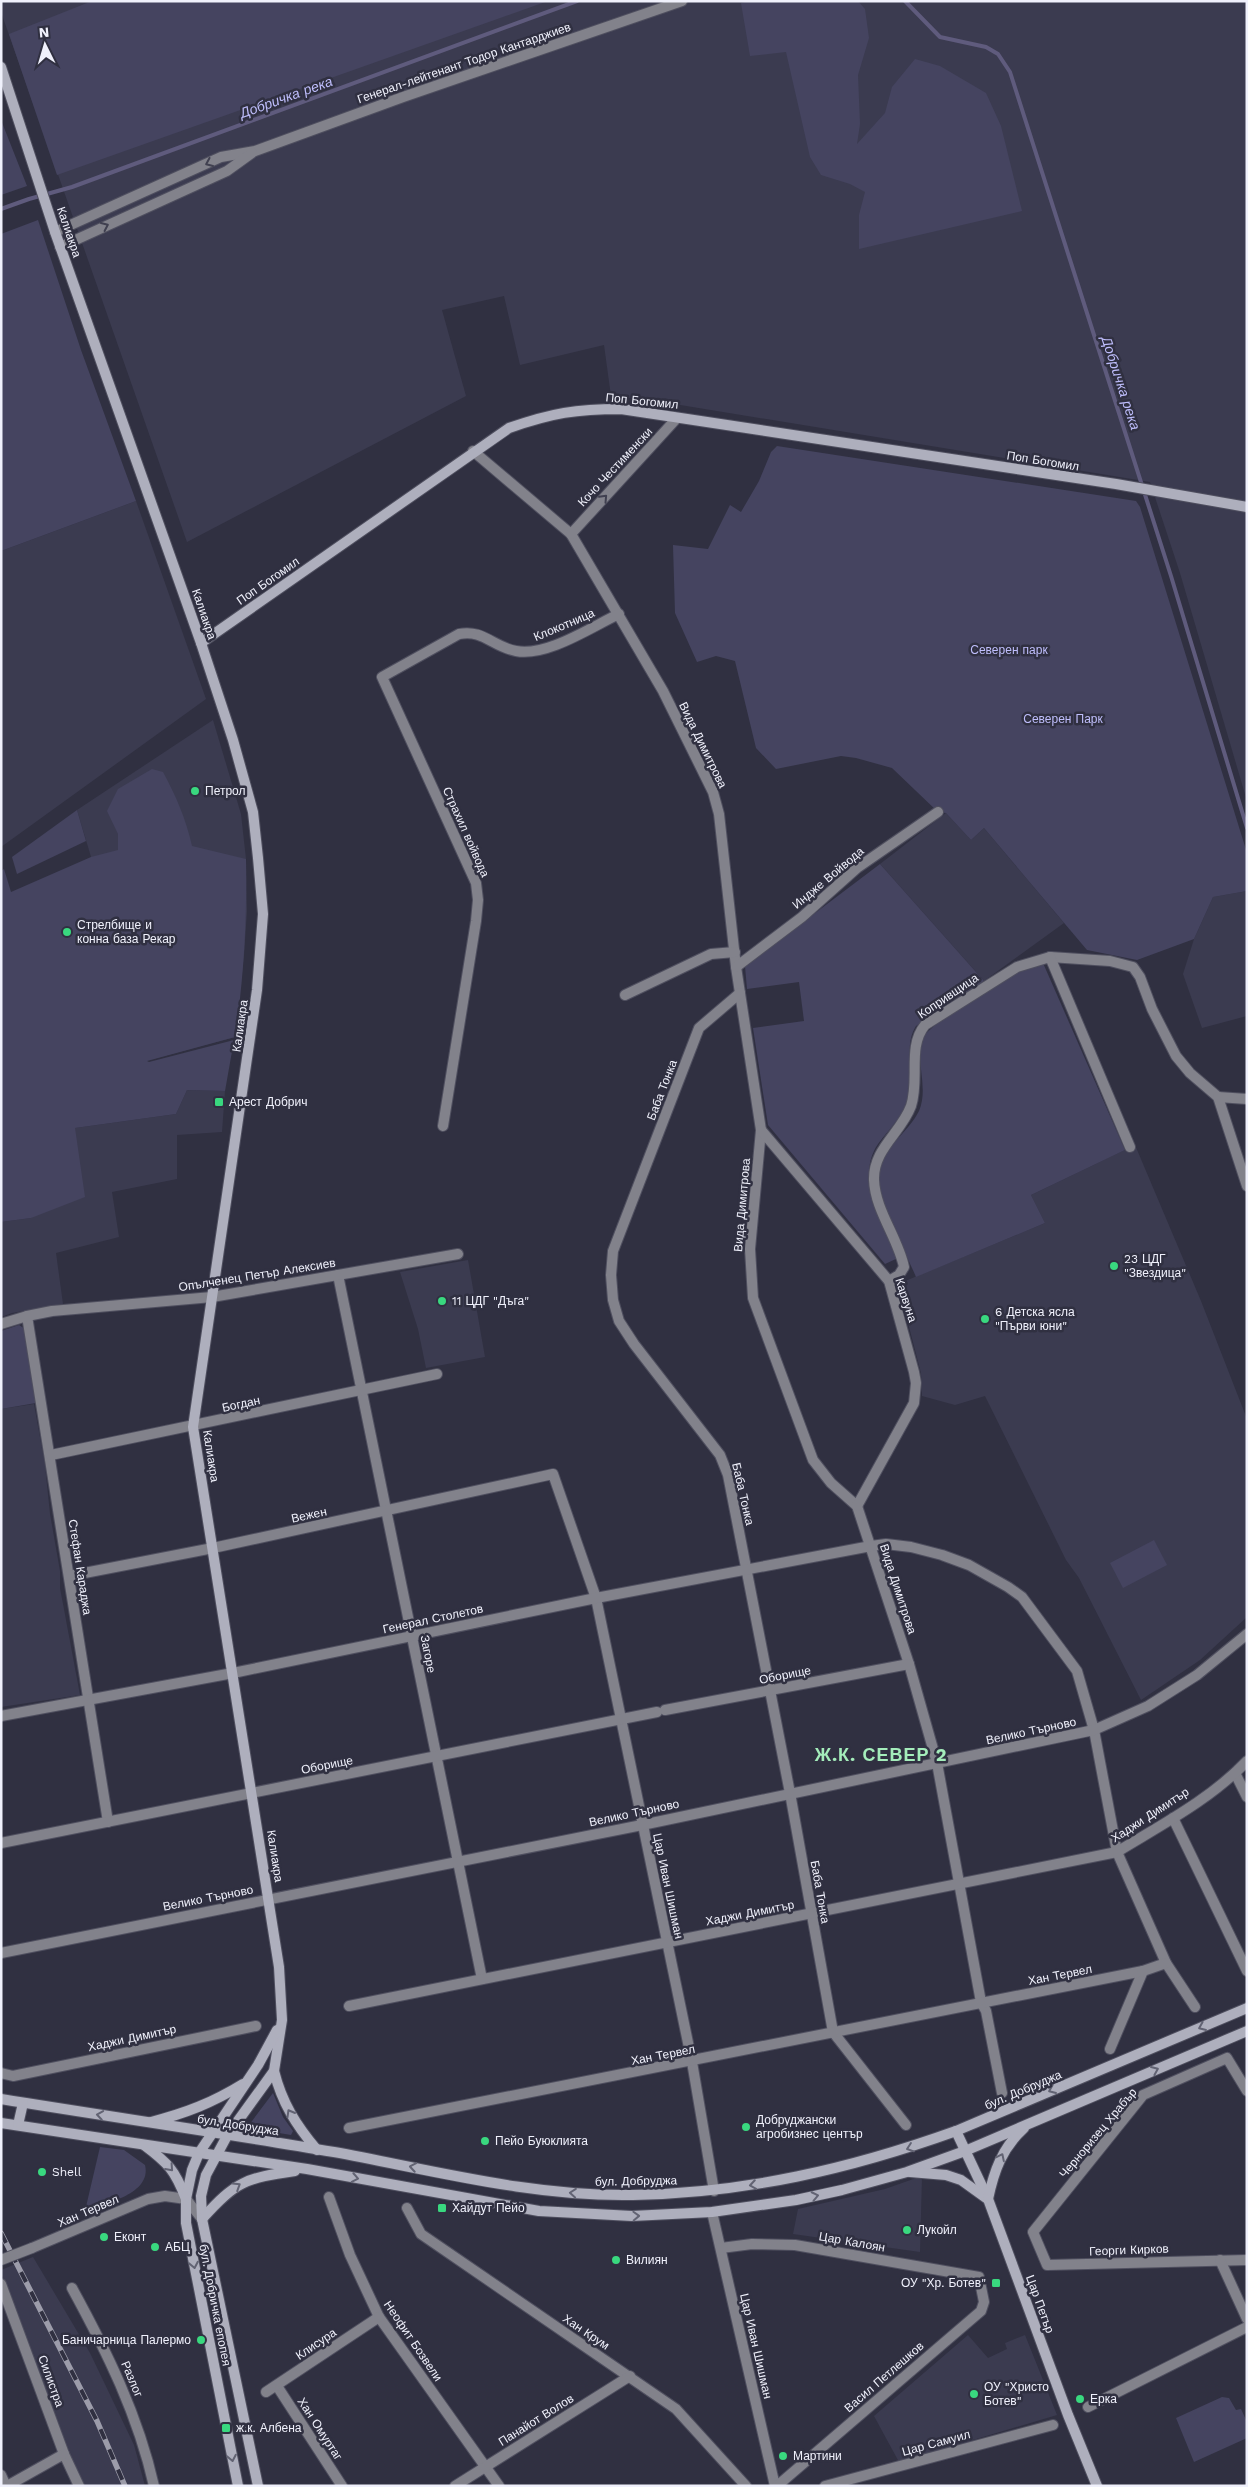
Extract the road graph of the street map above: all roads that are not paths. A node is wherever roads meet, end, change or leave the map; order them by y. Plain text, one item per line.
1 (682, 1) edge
2 (1, 67) edge
3 (256, 151) junction
4 (55, 232) junction
5 (60, 246) junction
6 (677, 418) junction
7 (473, 451) junction
8 (1247, 507) edge
9 (571, 534) junction
10 (619, 614) junction
11 (201, 643) junction
12 (382, 677) joint
13 (938, 812) dead end
14 (734, 952) junction
15 (1050, 957) junction
16 (736, 967) junction
17 (740, 993) junction
18 (625, 995) dead end
19 (1218, 1097) junction
20 (1247, 1098) edge
21 (443, 1126) dead end
22 (761, 1130) junction
23 (1130, 1147) dead end
24 (1247, 1186) edge
25 (458, 1254) dead end
26 (338, 1275) junction
27 (889, 1281) junction
28 (212, 1297) junction
29 (27, 1316) junction
30 (1, 1324) edge
31 (437, 1374) dead end
32 (362, 1391) junction
33 (193, 1427) junction
34 (51, 1455) junction
35 (553, 1474) joint
36 (857, 1506) junction
37 (386, 1511) junction
38 (871, 1546) junction
39 (213, 1548) junction
40 (746, 1570) junction
41 (69, 1576) junction
42 (596, 1598) junction
43 (1247, 1634) edge
44 (412, 1636) junction
45 (909, 1664) junction
46 (233, 1673) junction
47 (770, 1690) junction
48 (88, 1701) junction
49 (1, 1716) edge
50 (620, 1719) junction
51 (1094, 1730) junction
52 (435, 1756) junction
53 (1247, 1761) edge
54 (937, 1763) junction
55 (1235, 1773) junction
56 (252, 1793) junction
57 (790, 1793) junction
58 (1247, 1796) edge
59 (1173, 1818) junction
60 (108, 1822) junction
61 (642, 1824) junction
62 (1, 1843) edge
63 (1117, 1852) junction
64 (458, 1861) junction
65 (960, 1885) junction
66 (269, 1899) junction
67 (811, 1914) junction
68 (668, 1942) junction
69 (1, 1953) edge
70 (1166, 1963) junction
71 (1247, 1971) edge
72 (1143, 1972) junction
73 (482, 1980) junction
74 (981, 2002) junction
75 (349, 2006) dead end
76 (1195, 2007) dead end
77 (1247, 2008) edge
78 (282, 2020) junction
79 (256, 2026) dead end
80 (833, 2032) junction
81 (1247, 2032) edge
82 (1110, 2049) dead end
83 (692, 2062) junction
84 (274, 2071) junction
85 (1, 2073) edge
86 (248, 2080) junction
87 (1247, 2091) edge
88 (1002, 2093) dead end
89 (1, 2099) edge
90 (23, 2103) junction
91 (1, 2123) edge
92 (148, 2123) junction
93 (1030, 2124) junction
94 (18, 2125) junction
95 (906, 2125) dead end
96 (349, 2128) dead end
97 (956, 2131) junction
98 (211, 2133) junction
99 (227, 2136) junction
100 (144, 2144) junction
101 (317, 2150) junction
102 (965, 2151) junction
103 (199, 2153) junction
104 (215, 2156) junction
105 (307, 2169) junction
106 (907, 2172) junction
107 (714, 2191) junction
108 (329, 2197) dead end
109 (186, 2199) junction
110 (988, 2199) junction
111 (407, 2208) dead end
112 (712, 2212) junction
113 (202, 2219) junction
114 (1033, 2232) joint
115 (721, 2248) junction
116 (1, 2260) edge
117 (1220, 2260) junction
118 (1247, 2260) edge
119 (979, 2277) joint
120 (1, 2284) edge
121 (72, 2288) dead end
122 (379, 2317) junction
123 (1247, 2319) edge
124 (1247, 2327) edge
125 (630, 2376) junction
126 (277, 2386) junction
127 (266, 2392) dead end
128 (1088, 2407) dead end
129 (1053, 2425) dead end
130 (64, 2454) junction
131 (485, 2467) junction
132 (1, 2475) edge
133 (6, 2486) edge
134 (78, 2486) edge
135 (154, 2486) edge
136 (238, 2486) edge
137 (258, 2486) edge
138 (342, 2486) edge
139 (455, 2486) edge
140 (499, 2486) edge
141 (746, 2486) edge
142 (776, 2486) edge
143 (825, 2486) edge
144 (1097, 2486) edge

1 - 3 street, Генерал-лейтенант Тодор Кантарджиев
2 - 4 main road, Калиакра
3 -> 4 street, Генерал-лейтенант Тодор Кантарджиев
5 -> 3 street, Генерал-лейтенант Тодор Кантарджиев
4 - 5 main road, Калиакра
5 - 11 main road, Калиакра
6 - 7 main road, Поп Богомил
6 - 8 main road, Поп Богомил
9 -> 6 street, Кочо Честименски
7 - 9 street, Вида Димитрова
7 - 11 main road, Поп Богомил
9 - 10 street, Вида Димитрова
10 - 12 street, Клокотница
10 - 14 street, Вида Димитрова
11 - 28 main road, Калиакра
12 - 21 street, Страхил войвода
13 - 16 street, Индже Войвода
14 - 16 street, Вида Димитрова
14 - 18 street
15 - 19 street, Копривщица
15 - 23 street
15 - 27 street, Копривщица
16 - 17 street, Вида Димитрова
17 - 22 street, Вида Димитрова
17 - 40 street, Баба Тонка
19 - 20 street
19 - 24 street
22 - 27 street, Карвуна
22 - 36 street, Вида Димитрова
25 - 26 street, Опълченец Петър Алексиев
26 - 28 street, Опълченец Петър Алексиев
26 - 32 street, Загоре
27 - 36 street, Карвуна
28 - 29 street, Опълченец Петър Алексиев
28 - 33 main road, Калиакра
29 - 30 street, Опълченец Петър Алексиев
29 - 34 street, Стефан Караджа
31 - 32 street, Богдан
32 - 33 street, Богдан
32 - 37 street, Загоре
33 - 34 street, Богдан
33 - 39 main road, Калиакра
34 - 41 street, Стефан Караджа
35 - 37 street, Вежен
35 - 42 street, Цар Иван Шишман
36 - 38 street, Вида Димитрова
37 - 39 street, Вежен
37 - 44 street, Загоре
38 - 40 street, Генерал Столетов
38 - 45 street, Вида Димитрова
38 - 51 street, Генерал Столетов
39 - 41 street, Вежен
39 - 46 main road, Калиакра
40 - 42 street, Генерал Столетов
40 - 47 street, Баба Тонка
41 - 48 street, Стефан Караджа
42 - 44 street, Генерал Столетов
42 - 50 street, Цар Иван Шишман
43 - 51 street, Велико Търново
44 - 46 street, Генерал Столетов
44 - 52 street, Загоре
45 - 47 street, Оборище
45 - 54 street, Вида Димитрова
46 - 48 street, Генерал Столетов
46 - 56 main road, Калиакра
47 - 50 street, Оборище
47 - 57 street, Баба Тонка
48 - 49 street, Генерал Столетов
48 - 60 street, Стефан Караджа
50 - 52 street, Оборище
50 - 61 street, Цар Иван Шишман
51 - 54 street, Велико Търново
51 - 63 street, Генерал Столетов
52 - 56 street, Оборище
52 - 64 street, Загоре
53 - 55 street, Хаджи Димитър
54 - 57 street, Велико Търново
54 - 65 street, Вида Димитрова
55 - 58 street
55 - 59 street, Хаджи Димитър
56 - 60 street, Оборище
56 - 66 main road, Калиакра
57 - 61 street, Велико Търново
57 - 67 street, Баба Тонка
59 - 63 street, Хаджи Димитър
59 - 71 street
60 - 62 street, Оборище
61 - 64 street, Велико Търново
61 - 68 street, Цар Иван Шишман
63 - 65 street, Хаджи Димитър
63 - 70 street, Генерал Столетов
64 - 66 street, Велико Търново
64 - 73 street, Загоре
65 - 67 street, Хаджи Димитър
65 - 74 street, Вида Димитрова
66 - 69 street, Велико Търново
66 - 78 main road, Калиакра
67 - 68 street, Хаджи Димитър
67 - 80 street, Баба Тонка
68 - 73 street, Хаджи Димитър
68 - 83 street, Цар Иван Шишман
70 - 72 street, Хан Тервел
70 - 76 street, Генерал Столетов
72 - 74 street, Хан Тервел
72 - 82 street
73 - 75 street, Хаджи Димитър
74 - 80 street, Хан Тервел
74 - 88 street
77 -> 97 main road, бул. Добруджа
78 - 84 main road, Калиакра
78 - 86 main road
79 - 85 street, Хаджи Димитър
80 - 83 street, Хан Тервел
80 - 95 street
93 -> 81 main road
83 - 96 street, Хан Тервел
83 - 107 street, Цар Иван Шишман
84 - 99 main road, Калиакра
101 -> 84 main road
86 - 92 main road
86 - 98 main road
87 - 114 street, Черноризец Храбър
89 - 90 main road, бул. Добруджа
92 -> 90 main road, бул. Добруджа
90 - 94 main road
91 - 94 main road
92 - 98 main road, бул. Добруджа
93 - 102 main road
110 -> 93 main road
94 - 100 main road
97 - 102 main road, Цар Петър
97 -> 107 main road, бул. Добруджа
98 - 99 main road, бул. Добруджа
98 - 103 main road, бул. Добричка епопея
99 - 101 main road, бул. Добруджа
99 - 104 main road, бул. Добричка епопея
100 - 103 main road
100 -> 109 main road
107 -> 101 main road, бул. Добруджа
102 - 106 main road
102 - 110 main road, Цар Петър
103 - 104 main road
103 - 109 main road, бул. Добричка епопея
104 - 105 main road
104 - 113 main road, бул. Добричка епопея
105 -> 112 main road
113 -> 105 main road
106 - 110 main road
112 -> 106 main road
108 - 122 street, Неофит Бозвели
109 - 113 street
109 - 116 street, Хан Тервел, bridge
109 -> 136 main road, бул. Добричка епопея
110 - 144 main road, Цар Петър
111 - 125 street, Хан Крум
112 - 115 street, Цар Иван Шишман
113 - 137 main road, бул. Добричка епопея
114 - 117 street, Георги Кирков
115 - 119 street, Цар Калоян
115 - 142 street, Цар Иван Шишман
117 - 118 street, Георги Кирков
117 - 123 street
119 - 142 street, Васил Петлешков
120 - 130 street, Силистра
121 - 135 street, Разлог
122 - 126 street, Клисура
122 - 131 street, Неофит Бозвели
124 - 128 street
125 - 131 street, Панайот Волов
125 - 141 street, Хан Крум
126 - 127 street, Клисура
126 - 138 street, Хан Омуртаг
129 - 143 street, Цар Самуил
130 - 133 street
130 - 134 street, Силистра
131 - 139 street, Панайот Волов
131 - 140 street, Неофит Бозвели
132 - 133 street

